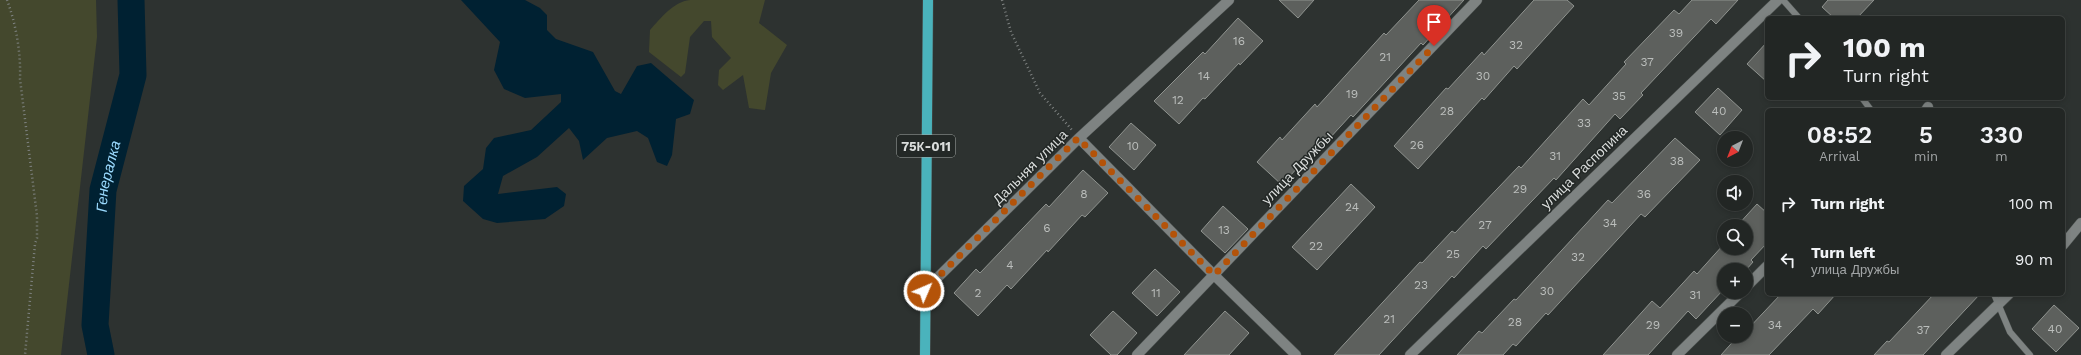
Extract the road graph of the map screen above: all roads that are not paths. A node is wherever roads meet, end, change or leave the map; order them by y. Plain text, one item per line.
1 (928, 0) edge
2 (1228, 0) edge
3 (1477, 0) edge
4 (1778, 0) edge
5 (1783, 0) edge
6 (1797, 16) edge
7 (1078, 138) junction
8 (2081, 223) edge
9 (2065, 243) edge
10 (1765, 268) edge
11 (1214, 275) junction
12 (1753, 280) edge
13 (924, 291) junction
14 (1995, 296) edge
15 (2007, 296) edge
16 (1734, 299) edge
17 (1997, 304) junction
18 (925, 355) edge
19 (1137, 355) edge
20 (1296, 355) edge
21 (1410, 355) edge
22 (1677, 355) edge
23 (1946, 355) edge
24 (2030, 355) edge

1 - 13 main road, 75К-011
2 - 7 street, Дальняя улица
3 - 11 street, улица Дружбы
4 - 21 street, улица Распопина
5 - 6 lane
7 - 11 street
7 - 13 street, Дальняя улица
8 - 9 street
10 - 12 street
11 - 19 street, улица Дружбы
11 - 20 street
13 - 18 main road
14 - 17 lane
15 - 17 street
16 - 22 street
17 - 23 street
17 - 24 lane

